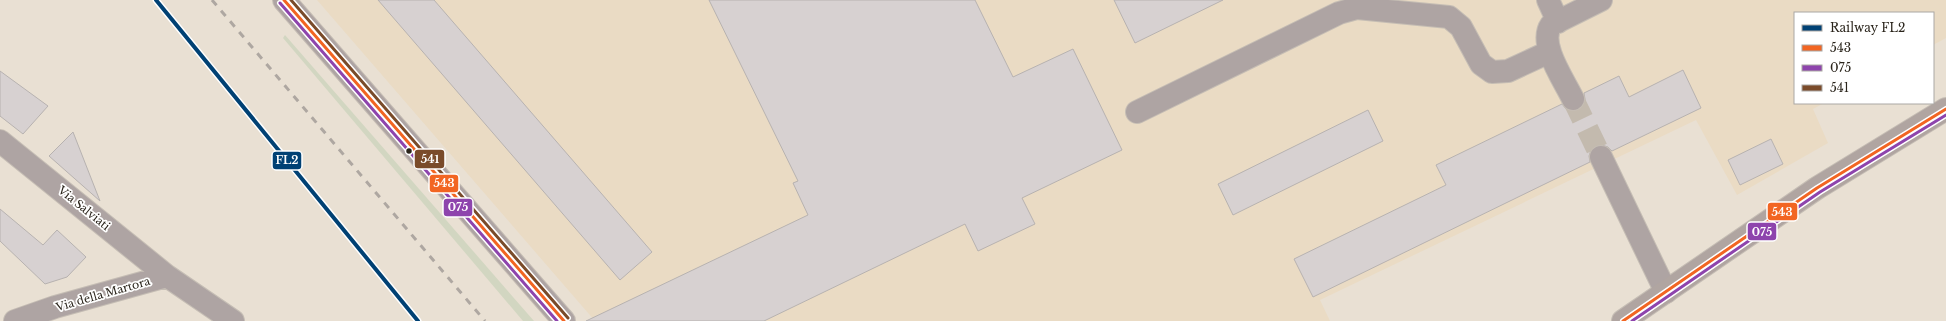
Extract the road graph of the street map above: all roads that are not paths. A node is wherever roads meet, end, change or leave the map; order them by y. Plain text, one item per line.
1 (284, 0) edge
2 (1548, 0) edge
3 (1601, 0) edge
4 (1558, 22) junction
5 (1549, 52) junction
6 (1573, 99) tunnel mouth
7 (1946, 109) edge
8 (1137, 112) dead end
9 (0, 141) edge
10 (1601, 157) tunnel mouth
11 (167, 276) junction
12 (1666, 292) junction
13 (16, 321) edge
14 (233, 321) edge
15 (564, 321) edge
16 (1623, 321) edge

1 - 15 street
2 - 4 street
3 - 4 street
4 - 5 street
5 - 6 street
5 - 8 street
7 - 12 main road
9 - 11 street, Via Salviati
10 - 12 street
11 - 13 street, Via della Martora
11 - 14 street, Via Salviati
12 - 16 main road

